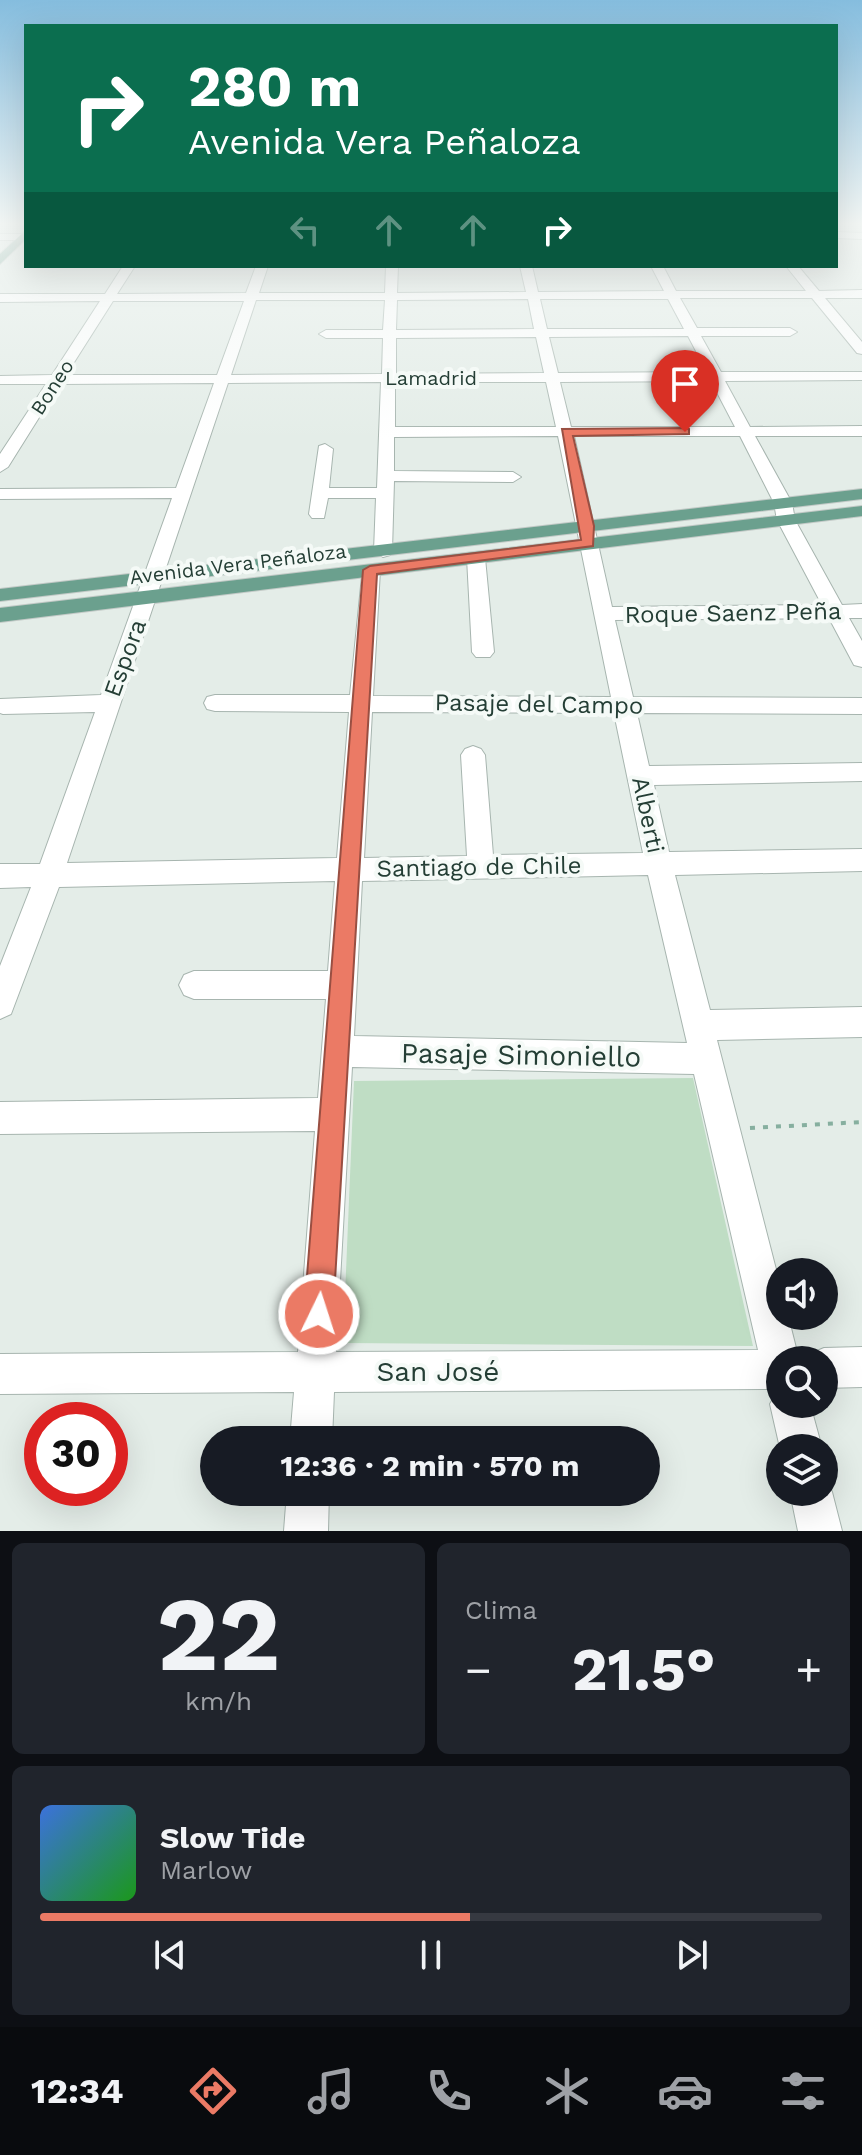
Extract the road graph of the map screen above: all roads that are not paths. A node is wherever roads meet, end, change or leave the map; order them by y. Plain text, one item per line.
1 (328, 296) edge
2 (391, 296) edge
3 (455, 296) edge
4 (611, 296) edge
5 (673, 296) edge
6 (817, 296) edge
7 (251, 297) junction
8 (534, 297) junction
9 (0, 298) edge
10 (109, 298) junction
11 (790, 332) dead end
12 (544, 333) junction
13 (693, 333) junction
14 (326, 334) dead end
15 (390, 334) junction
16 (862, 350) edge
17 (716, 376) junction
18 (862, 376) edge
19 (554, 377) junction
20 (389, 378) junction
21 (57, 379) junction
22 (221, 379) junction
23 (0, 380) edge
24 (862, 431) edge
25 (387, 432) junction
26 (566, 432) junction
27 (744, 432) junction
28 (325, 449) dead end
29 (0, 467) edge
30 (513, 477) dead end
31 (385, 484) junction
32 (182, 493) junction
33 (320, 493) junction
34 (0, 494) edge
35 (862, 494) edge
36 (862, 511) edge
37 (784, 512) junction
38 (318, 514) dead end
39 (588, 534) junction
40 (476, 558) junction
41 (376, 561) junction
42 (150, 587) junction
43 (0, 595) edge
44 (862, 611) edge
45 (836, 612) junction
46 (604, 614) junction
47 (0, 615) edge
48 (483, 652) dead end
49 (862, 660) edge
50 (362, 701) junction
51 (108, 703) junction
52 (215, 703) dead end
53 (625, 705) junction
54 (3, 706) dead end
55 (862, 706) edge
56 (473, 755) dead end
57 (862, 772) edge
58 (640, 776) junction
59 (862, 860) edge
60 (659, 864) junction
61 (481, 867) junction
62 (350, 870) junction
63 (0, 876) edge
64 (49, 876) junction
65 (194, 985) dead end
66 (343, 985) junction
67 (0, 1004) edge
68 (862, 1022) edge
69 (697, 1025) junction
70 (338, 1051) junction
71 (705, 1059) junction
72 (331, 1114) junction
73 (0, 1118) edge
74 (776, 1346) edge
75 (862, 1367) edge
76 (838, 1368) edge
77 (766, 1369) edge
78 (315, 1372) junction
79 (0, 1374) edge
80 (312, 1426) edge
81 (307, 1506) edge
82 (814, 1506) edge
83 (306, 1531) edge
84 (820, 1531) edge

1 - 7 street
2 - 15 street
3 - 8 street
4 - 8 street
5 - 13 street
6 - 16 street
7 - 10 street
7 - 22 street, Espora
8 - 12 street, Alberti
9 - 10 street
10 - 21 street, Boneo
11 - 13 street
12 - 13 street
12 - 15 street
12 - 19 street, Alberti
13 - 17 street
14 - 15 street
15 - 20 street
17 - 18 street, Lamadrid
17 - 19 street, Lamadrid
17 - 27 street
19 - 20 street, Lamadrid
19 - 26 street, Alberti
20 - 22 street, Lamadrid
20 - 25 street
21 - 22 street, Lamadrid
21 - 23 street, Lamadrid
21 - 29 street, Boneo
22 - 32 street, Espora
24 - 27 street
25 - 26 street
25 - 31 street
26 - 27 street
26 - 39 street, Alberti
27 - 37 street
28 - 33 street
30 - 31 street
31 - 33 street
31 - 41 street
32 - 34 street
32 - 42 street, Espora
33 - 38 street
35 - 37 main road, Avenida Vera Peñaloza
36 - 37 main road, Avenida Vera Peñaloza
37 - 39 main road, Avenida Vera Peñaloza
37 - 45 street
39 - 40 main road, Avenida Vera Peñaloza
39 - 41 main road, Avenida Vera Peñaloza
39 - 46 street, Alberti
40 - 41 main road, Avenida Vera Peñaloza
40 - 48 street
41 - 42 main road, Avenida Vera Peñaloza
41 - 50 street
42 - 43 main road, Avenida Vera Peñaloza
42 - 47 main road, Avenida Vera Peñaloza
42 - 51 street, Espora
44 - 45 street, Roque Saenz Peña
45 - 46 street, Roque Saenz Peña
45 - 49 street
46 - 53 street, Alberti
50 - 52 street, Pasaje del Campo
50 - 53 street, Pasaje del Campo
50 - 62 street
51 - 54 street
51 - 64 street, Espora
53 - 55 street, Pasaje del Campo
53 - 58 street, Alberti
56 - 61 street
57 - 58 street
58 - 60 street, Alberti
59 - 60 street, Santiago de Chile
60 - 61 street, Santiago de Chile
60 - 69 street, Alberti
61 - 62 street, Santiago de Chile
62 - 64 street, Santiago de Chile
62 - 66 street
63 - 64 street, Santiago de Chile
64 - 67 street, Espora
65 - 66 street
66 - 70 street
68 - 69 street
69 - 71 street, Alberti
70 - 71 street, Pasaje Simoniello
70 - 72 street
71 - 74 street, Alberti
72 - 73 street
72 - 78 street
75 - 76 street
77 - 78 street, San José
78 - 79 street, San José
78 - 80 street
81 - 83 street
82 - 84 street

